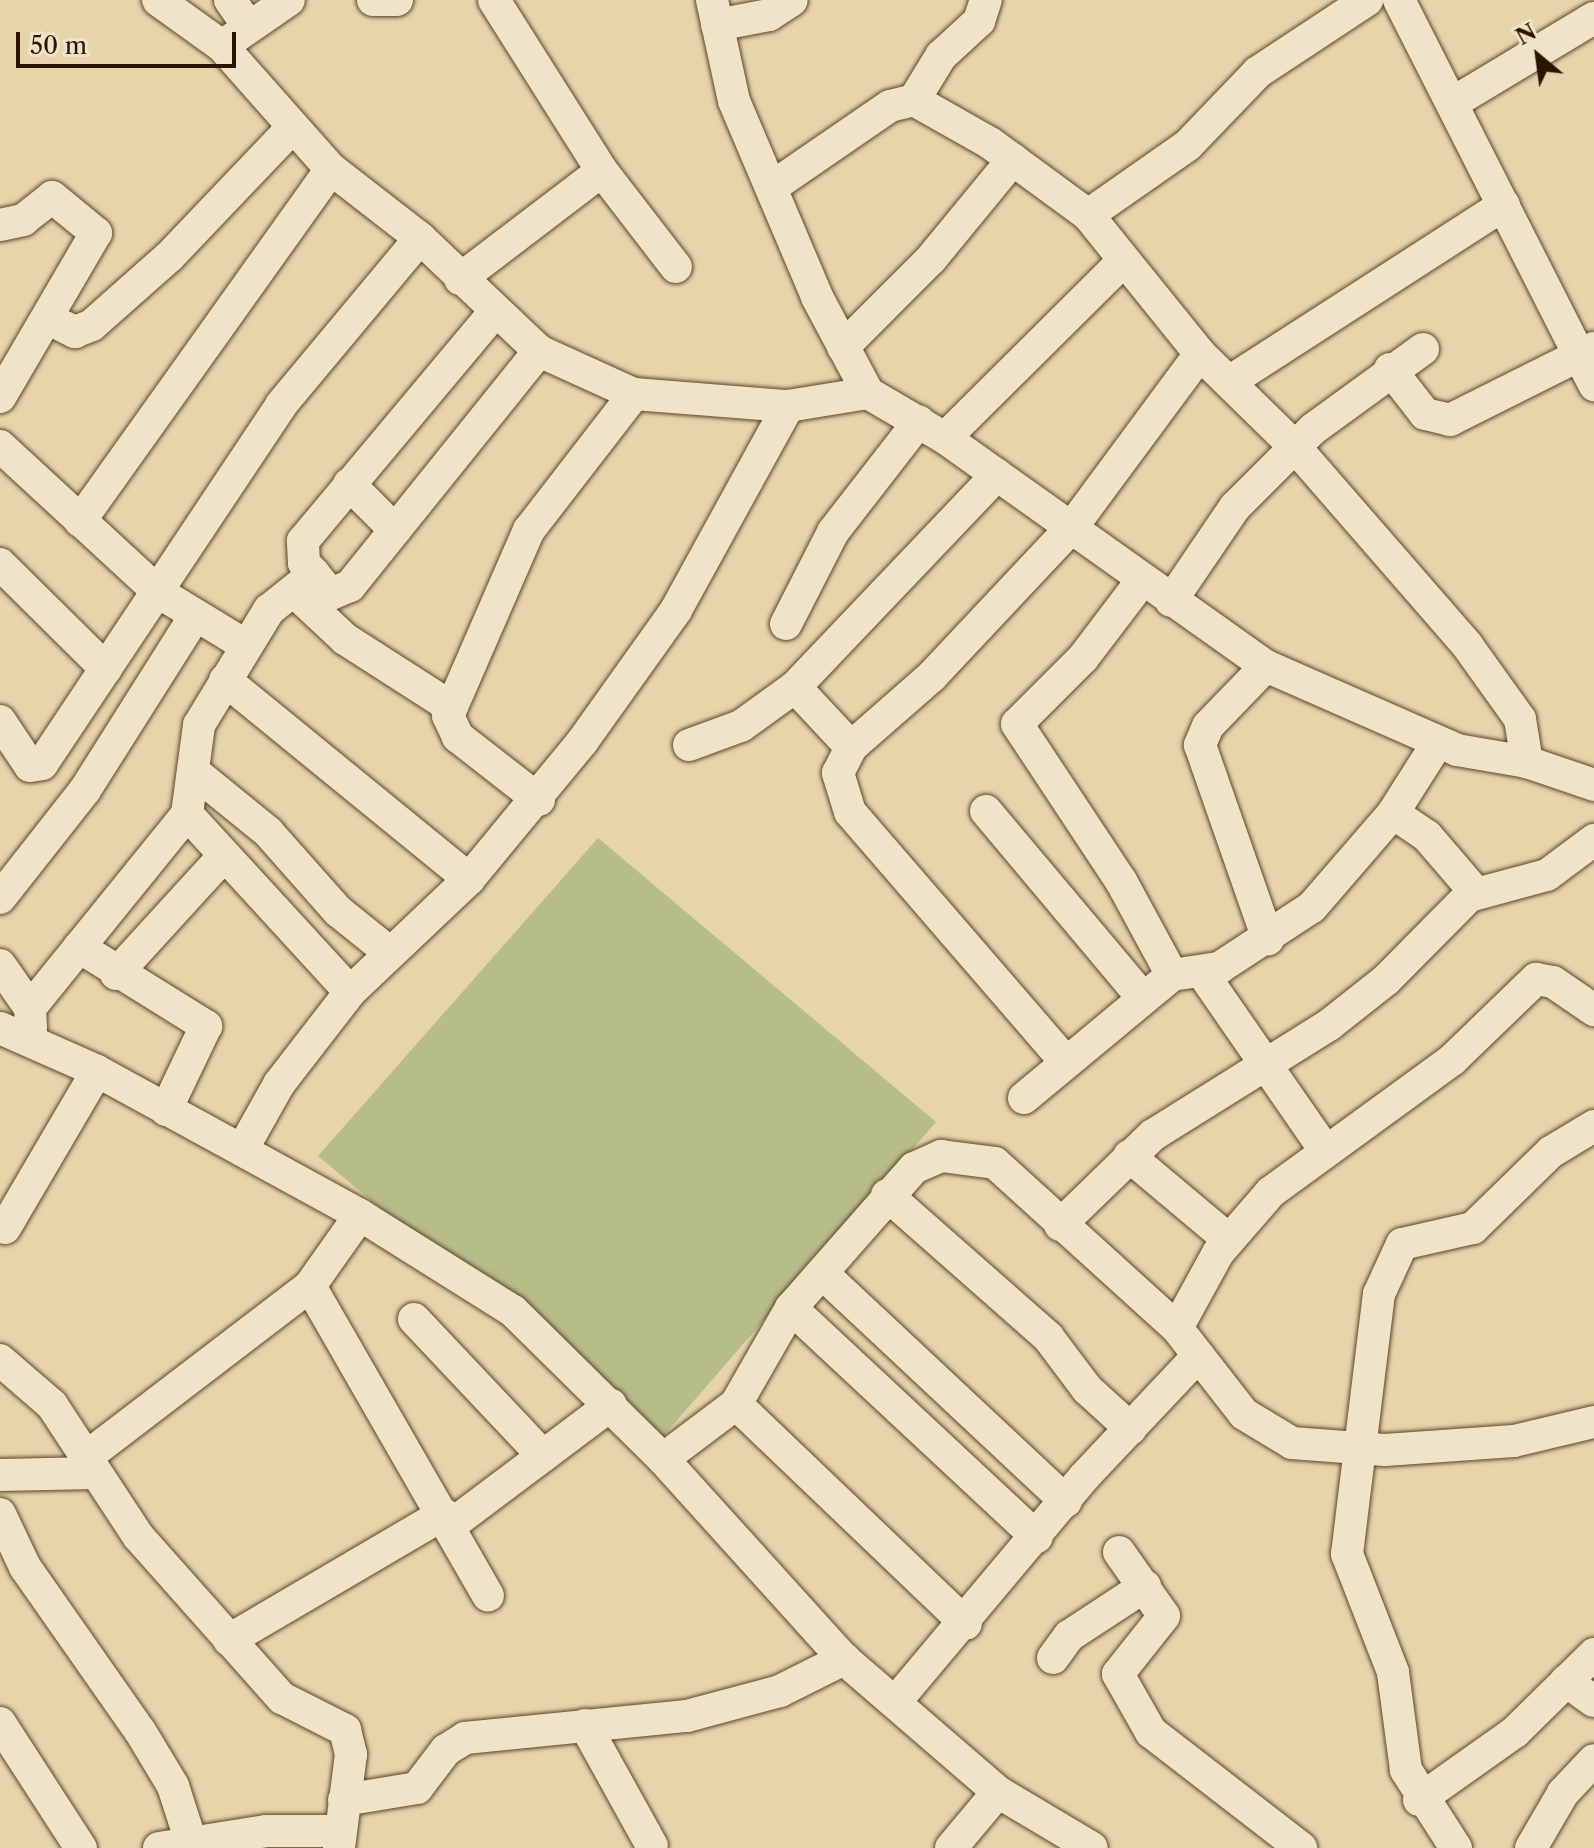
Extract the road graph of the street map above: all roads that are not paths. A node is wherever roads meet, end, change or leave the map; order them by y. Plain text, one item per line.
1 (158, 0) edge
2 (230, 0) edge
3 (289, 0) edge
4 (373, 0) edge
5 (397, 0) edge
6 (494, 0) edge
7 (792, 0) edge
8 (986, 0) edge
9 (1367, 0) edge
10 (1399, 0) edge
11 (714, 12) edge
12 (1594, 18) edge
13 (249, 27) junction
14 (222, 46) junction
15 (914, 100) junction
16 (1454, 102) junction
17 (292, 128) junction
18 (1013, 159) junction
19 (331, 169) junction
20 (602, 171) junction
21 (772, 187) junction
22 (1504, 205) junction
23 (1088, 215) junction
24 (0, 225) edge
25 (420, 238) junction
26 (1124, 260) junction
27 (676, 267) dead end
28 (460, 279) junction
29 (493, 314) junction
30 (51, 320) junction
31 (843, 347) junction
32 (1423, 349) dead end
33 (539, 351) junction
34 (1586, 353) edge
35 (1200, 354) junction
36 (1390, 369) junction
37 (1229, 382) junction
38 (1594, 385) edge
39 (868, 393) junction
40 (634, 394) junction
41 (0, 397) edge
42 (788, 406) junction
43 (932, 430) junction
44 (0, 446) edge
45 (1295, 447) junction
46 (997, 475) junction
47 (349, 484) junction
48 (80, 521) junction
49 (1072, 527) junction
50 (395, 530) junction
51 (0, 564) edge
52 (1140, 583) junction
53 (305, 584) junction
54 (158, 592) junction
55 (1171, 601) junction
56 (195, 616) junction
57 (786, 624) dead end
58 (245, 645) junction
59 (1266, 666) junction
60 (106, 669) junction
61 (225, 680) junction
62 (795, 687) junction
63 (451, 707) junction
64 (0, 721) edge
65 (1438, 742) junction
66 (689, 745) dead end
67 (851, 747) junction
68 (1527, 762) junction
69 (193, 771) junction
70 (1594, 785) edge
71 (539, 800) junction
72 (986, 811) dead end
73 (1393, 813) junction
74 (187, 814) junction
75 (1594, 840) edge
76 (221, 859) junction
77 (469, 879) junction
78 (1475, 892) junction
79 (0, 898) edge
80 (1268, 939) junction
81 (79, 947) junction
82 (390, 953) junction
83 (0, 965) edge
84 (116, 974) junction
85 (1188, 974) junction
86 (350, 992) junction
87 (1141, 996) junction
88 (30, 1008) junction
89 (1594, 1010) edge
90 (0, 1028) edge
91 (33, 1043) junction
92 (1065, 1061) junction
93 (1263, 1066) junction
94 (97, 1071) junction
95 (1024, 1098) dead end
96 (166, 1110) junction
97 (1594, 1126) edge
98 (1324, 1149) junction
99 (242, 1150) junction
100 (1129, 1156) junction
101 (887, 1195) junction
102 (360, 1215) junction
103 (1060, 1225) junction
104 (5, 1228) dead end
105 (1228, 1239) junction
106 (822, 1273) junction
107 (310, 1286) junction
108 (791, 1308) junction
109 (414, 1319) dead end
110 (1177, 1328) junction
111 (1198, 1356) junction
112 (0, 1360) edge
113 (736, 1404) junction
114 (611, 1405) junction
115 (1594, 1422) edge
116 (1131, 1429) junction
117 (1359, 1447) junction
118 (543, 1456) junction
119 (663, 1459) junction
120 (90, 1465) junction
121 (0, 1475) edge
122 (1066, 1501) junction
123 (0, 1514) edge
124 (447, 1520) junction
125 (1037, 1537) junction
126 (1119, 1552) dead end
127 (1145, 1586) junction
128 (488, 1595) dead end
129 (966, 1624) junction
130 (229, 1640) junction
131 (1594, 1654) edge
132 (1053, 1658) dead end
133 (844, 1659) junction
134 (1566, 1681) junction
135 (897, 1700) junction
136 (1594, 1701) edge
137 (0, 1723) edge
138 (585, 1725) junction
139 (1594, 1760) edge
140 (998, 1792) junction
141 (1419, 1800) junction
142 (341, 1826) edge
143 (197, 1843) edge
144 (652, 1846) edge
145 (81, 1848) edge
146 (159, 1848) edge
147 (951, 1848) edge
148 (1092, 1848) edge
149 (1301, 1848) edge
150 (1456, 1848) edge
151 (1531, 1848) edge

1 - 14 street
2 - 13 street
3 - 13 street
4 - 5 street
6 - 20 street
7 - 11 street
8 - 15 street
9 - 23 street
10 - 16 street
11 - 21 street
12 - 16 street
13 - 14 street
14 - 17 street
15 - 18 street
15 - 21 street
16 - 22 street
17 - 19 street
17 - 30 street
18 - 23 street
18 - 31 street
19 - 25 street
19 - 48 street
20 - 27 street
20 - 28 street
21 - 31 street
22 - 34 street
22 - 37 street
23 - 26 street
24 - 30 street
25 - 28 street
25 - 54 street
26 - 35 street
26 - 43 street
28 - 29 street
29 - 33 street
29 - 47 street
30 - 41 street
31 - 39 street
32 - 36 street
33 - 40 street
33 - 50 street
34 - 36 street
34 - 38 street
35 - 37 street
35 - 49 street
36 - 45 street
37 - 45 street
39 - 42 street
39 - 43 street
40 - 42 street
40 - 63 street
42 - 71 street
43 - 46 street
43 - 57 street
44 - 48 street
45 - 55 street
45 - 68 street
46 - 49 street
46 - 62 street
47 - 50 street
47 - 53 street
48 - 54 street
49 - 52 street
49 - 67 street
50 - 53 street
51 - 60 street
52 - 55 street
52 - 85 street
53 - 58 street
53 - 63 street
54 - 56 street
54 - 60 street
55 - 59 street
56 - 58 street
56 - 79 street
58 - 61 street
59 - 65 street
59 - 80 street
60 - 64 street
61 - 69 street
61 - 77 street
62 - 66 street
62 - 67 street
63 - 71 street
65 - 68 street
65 - 73 street
67 - 92 street
68 - 70 street
69 - 74 street
69 - 82 street
71 - 77 street
72 - 87 street
73 - 78 street
73 - 80 street
74 - 76 street
74 - 81 street
75 - 78 street
76 - 84 street
76 - 86 street
77 - 82 street
78 - 93 street
80 - 85 street
81 - 84 street
81 - 88 street
82 - 86 street
83 - 88 street
84 - 96 street
85 - 87 street
85 - 93 street
86 - 99 street
87 - 92 street
88 - 91 street
89 - 98 street
90 - 91 street
91 - 94 street
92 - 95 street
93 - 98 street
93 - 100 street
94 - 96 street
94 - 104 street
96 - 99 street
97 - 117 street
98 - 105 street
99 - 102 street
100 - 103 street
100 - 105 street
101 - 103 street
101 - 106 street
101 - 116 street
102 - 107 street
102 - 114 street
103 - 110 street
105 - 110 street
106 - 108 street
106 - 122 street
107 - 120 street
107 - 124 street
108 - 113 street
108 - 125 street
109 - 118 street
110 - 111 street
111 - 116 street
111 - 117 street
112 - 120 street
113 - 119 street
113 - 129 street
114 - 118 street
114 - 119 street
115 - 117 street
116 - 122 street
117 - 141 street
118 - 124 street
119 - 133 street
120 - 121 street
120 - 130 street
122 - 125 street
123 - 143 street
124 - 128 street
124 - 130 street
125 - 129 street
126 - 127 street
127 - 132 street
127 - 149 street
129 - 135 street
130 - 142 street
131 - 134 street
133 - 135 street
133 - 138 street
134 - 136 street
134 - 141 street
135 - 140 street
137 - 145 street
138 - 142 street
138 - 144 street
139 - 151 street
140 - 147 street
140 - 148 street
141 - 150 street
142 - 143 street
143 - 146 street

